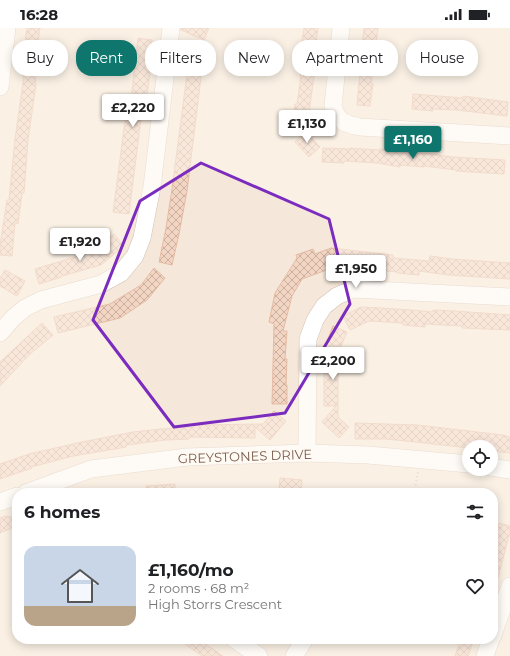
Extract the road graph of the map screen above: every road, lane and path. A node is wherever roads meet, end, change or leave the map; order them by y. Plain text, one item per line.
1 (7, 28) edge
2 (171, 28) edge
3 (341, 28) edge
4 (0, 87) edge
5 (510, 136) edge
6 (510, 298) edge
7 (6, 315) edge
8 (0, 333) edge
9 (307, 453) junction
10 (420, 460) junction
11 (462, 463) edge
12 (498, 468) edge
13 (510, 470) edge
14 (41, 488) edge
15 (415, 488) edge
16 (12, 498) edge
17 (0, 502) edge
18 (510, 586) edge
19 (498, 621) edge
20 (241, 644) edge
21 (302, 644) edge
22 (489, 644) edge
23 (259, 656) edge
24 (294, 656) edge
25 (485, 656) edge

1 - 4 street
2 - 7 street
3 - 5 street
6 - 9 street
7 - 8 street
9 - 10 street, GREYSTONES DRIVE
9 - 14 street, GREYSTONES DRIVE
10 - 11 street, GREYSTONES DRIVE
10 - 15 path
12 - 13 street
16 - 17 street, GREYSTONES DRIVE
18 - 19 street
20 - 23 street
21 - 24 street
22 - 25 street

